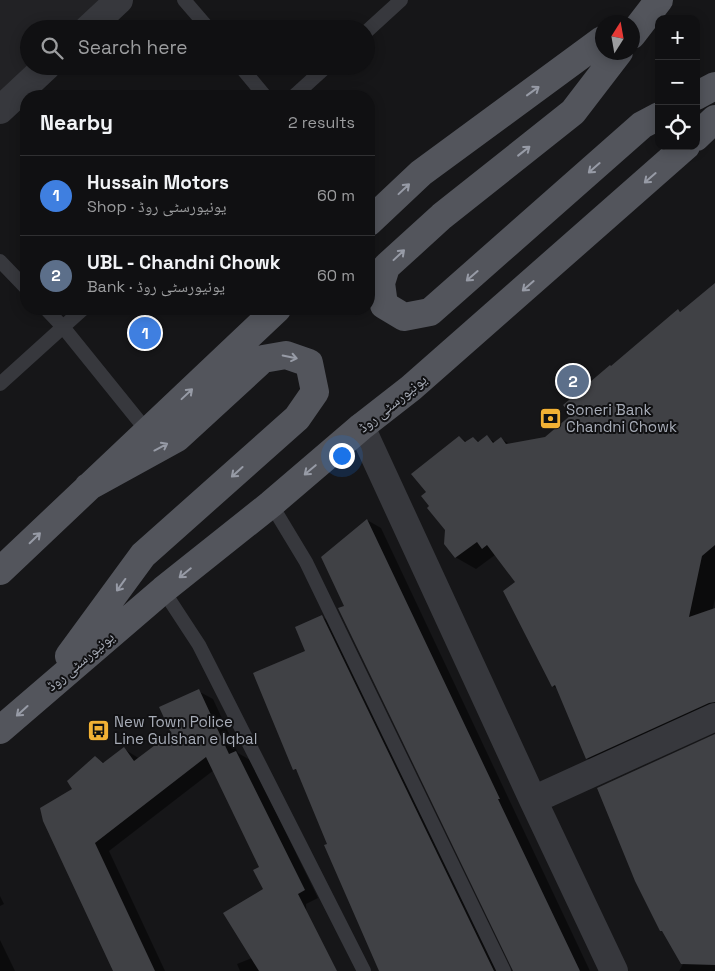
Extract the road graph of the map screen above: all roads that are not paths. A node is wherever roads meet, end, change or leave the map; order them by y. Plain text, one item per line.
1 (119, 0) edge
2 (184, 0) edge
3 (401, 0) edge
4 (651, 0) edge
5 (659, 0) edge
6 (632, 15) edge
7 (98, 20) edge
8 (201, 20) edge
9 (375, 24) edge
10 (640, 25) edge
11 (595, 45) edge
12 (613, 60) edge
13 (37, 75) edge
14 (248, 75) edge
15 (318, 75) edge
16 (715, 86) edge
17 (21, 90) edge
18 (260, 90) edge
19 (301, 90) edge
20 (20, 91) edge
21 (700, 94) edge
22 (0, 110) edge
23 (655, 118) edge
24 (715, 119) edge
25 (700, 133) edge
26 (681, 150) edge
27 (375, 216) edge
28 (0, 261) edge
29 (20, 282) edge
30 (52, 315) edge
31 (76, 315) edge
32 (271, 315) edge
33 (63, 327) junction
34 (0, 384) edge
35 (361, 428) junction
36 (147, 432) junction
37 (88, 487) junction
38 (271, 504) junction
39 (0, 571) edge
40 (163, 590) junction
41 (44, 691) junction
42 (715, 717) edge
43 (0, 730) edge
44 (533, 800) junction
45 (364, 971) edge
46 (504, 971) edge
47 (614, 971) edge

1 - 7 street
2 - 8 lane
3 - 9 lane
4 - 6 main road
5 - 10 main road
27 -> 11 main road
23 -> 12 main road
13 - 17 street
14 - 18 lane
15 - 19 lane
16 - 21 main road
20 - 22 street
24 - 25 main road
26 -> 35 main road, یونیورسٹی روڈ
28 - 29 lane
30 - 33 lane
31 - 33 lane
36 -> 32 main road
33 - 34 lane
33 - 36 lane
35 -> 38 main road, یونیورسٹی روڈ
35 - 44 street
36 - 37 main road
39 -> 37 main road
37 -> 41 main road
38 -> 40 main road, یونیورسٹی روڈ
38 - 46 lane
40 - 41 main road, یونیورسٹی روڈ
40 - 45 lane
41 -> 43 main road, یونیورسٹی روڈ
42 - 44 street
44 - 47 street

